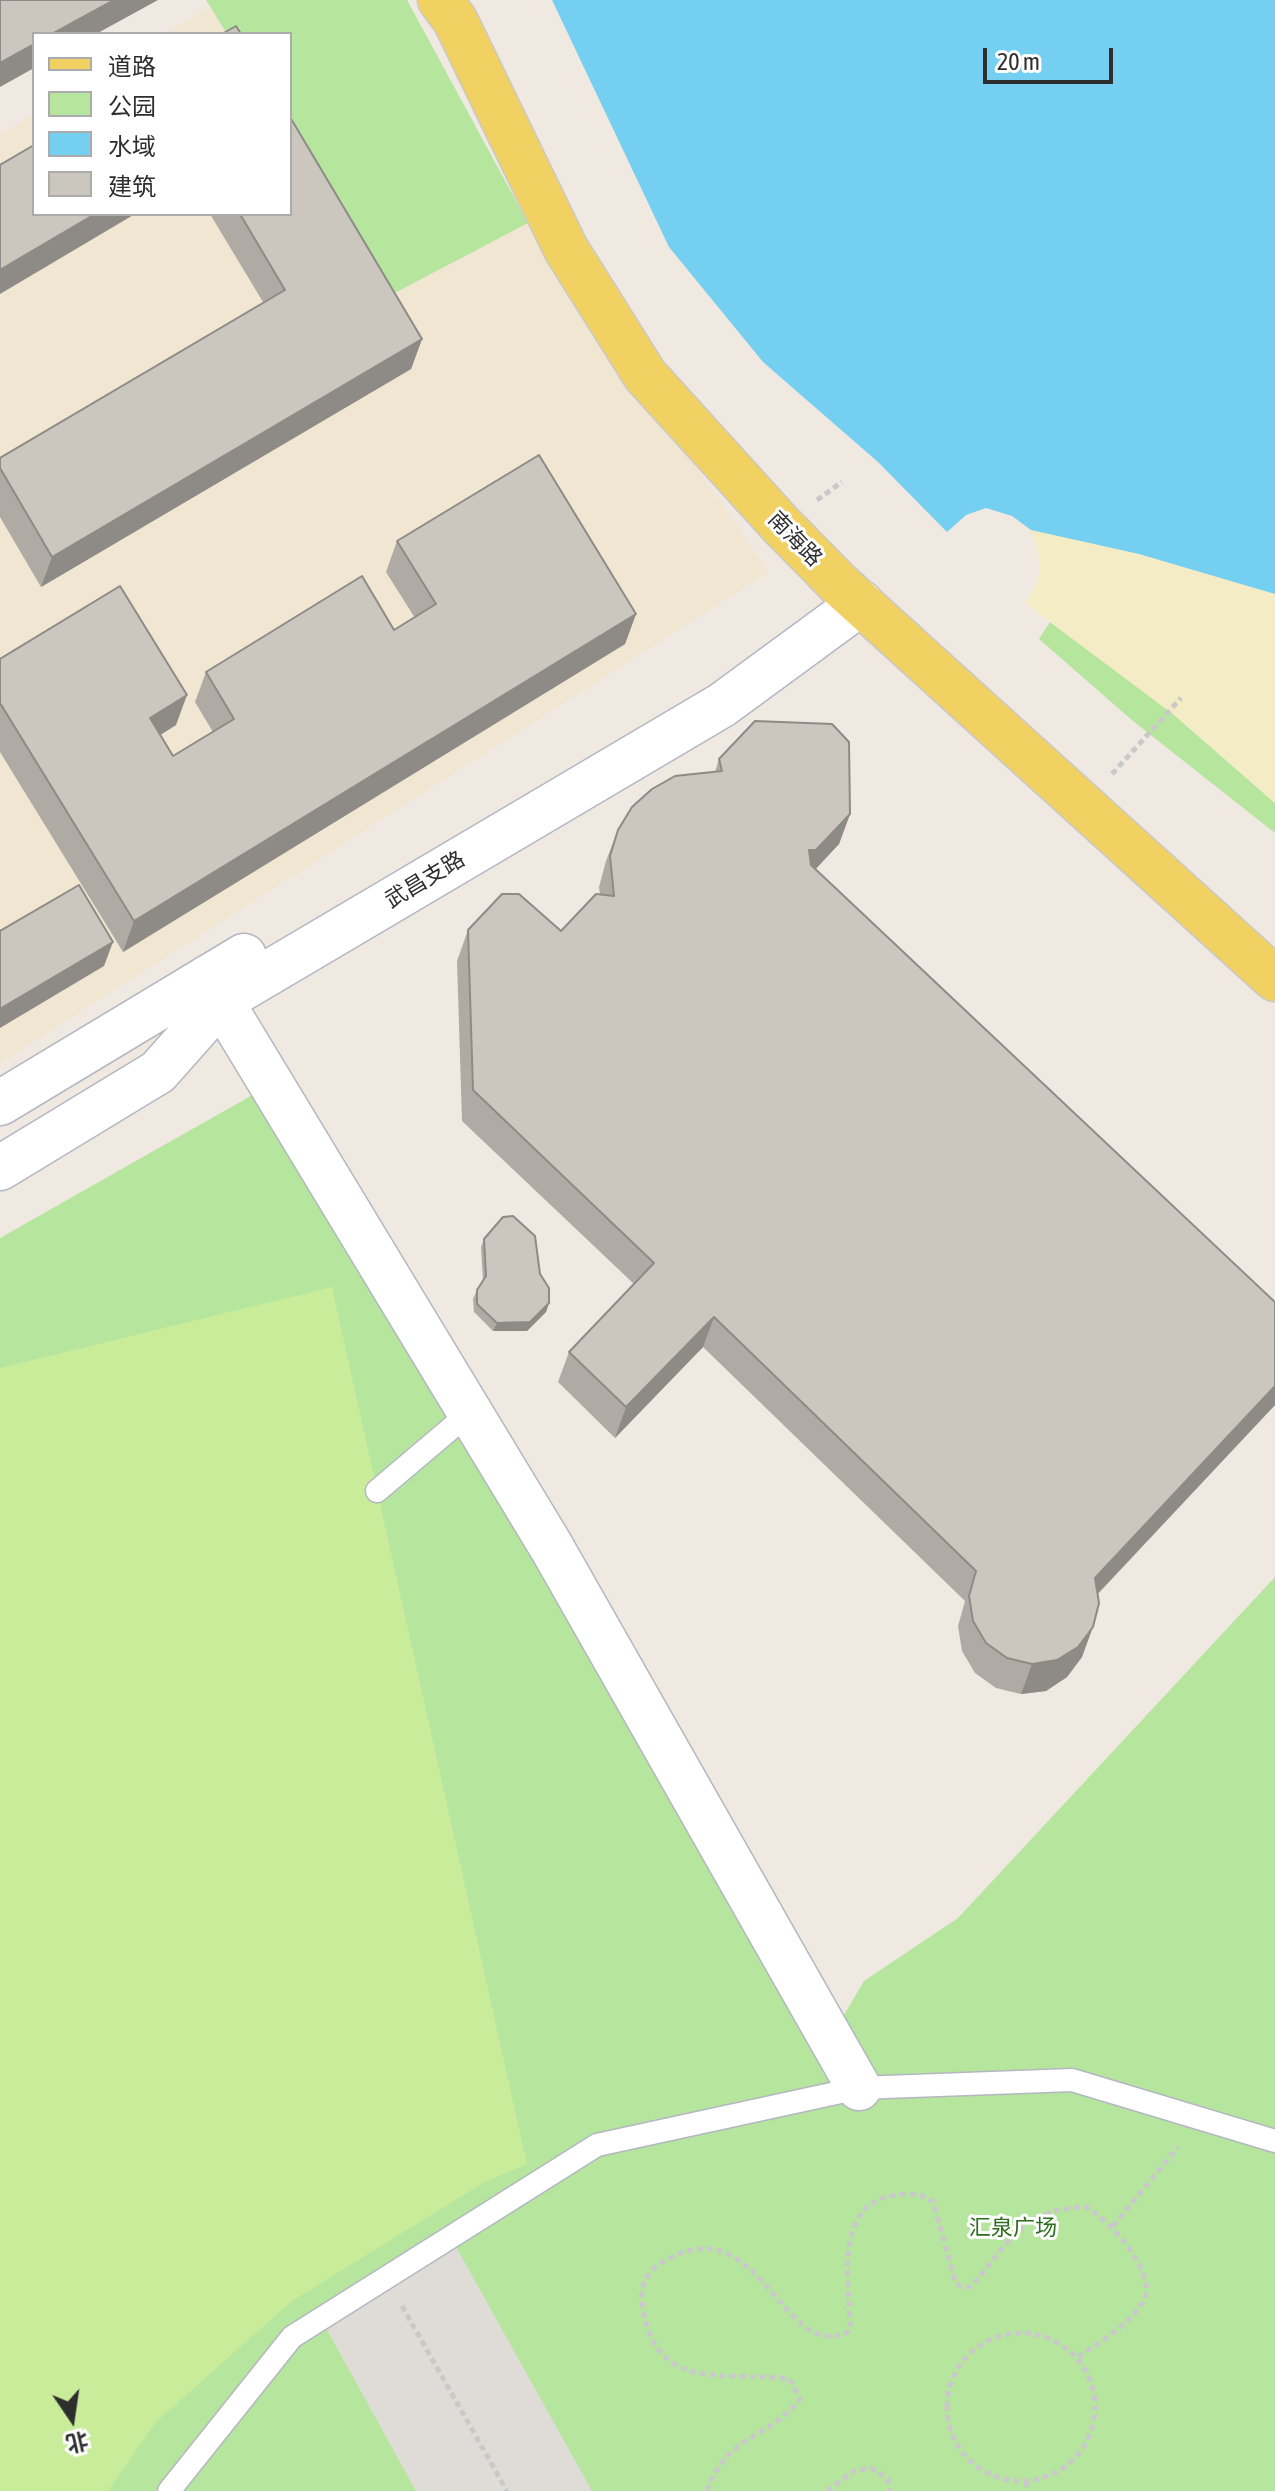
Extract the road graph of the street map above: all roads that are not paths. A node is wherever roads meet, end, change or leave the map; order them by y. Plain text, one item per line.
1 (440, 0) edge
2 (850, 593) junction
3 (1275, 979) edge
4 (214, 990) junction
5 (0, 1103) edge
6 (0, 1168) edge
7 (468, 1414) junction
8 (377, 1491) dead end
9 (859, 2088) junction
10 (1275, 2141) edge
11 (169, 2491) edge

1 - 2 main road, 南海路
2 - 3 main road, 南海路
2 - 4 street, 武昌支路
4 - 5 street, 武昌支路
4 - 6 street, 武昌支路
4 - 7 street
7 - 8 lane
7 - 9 street
9 - 10 lane
9 - 11 lane

